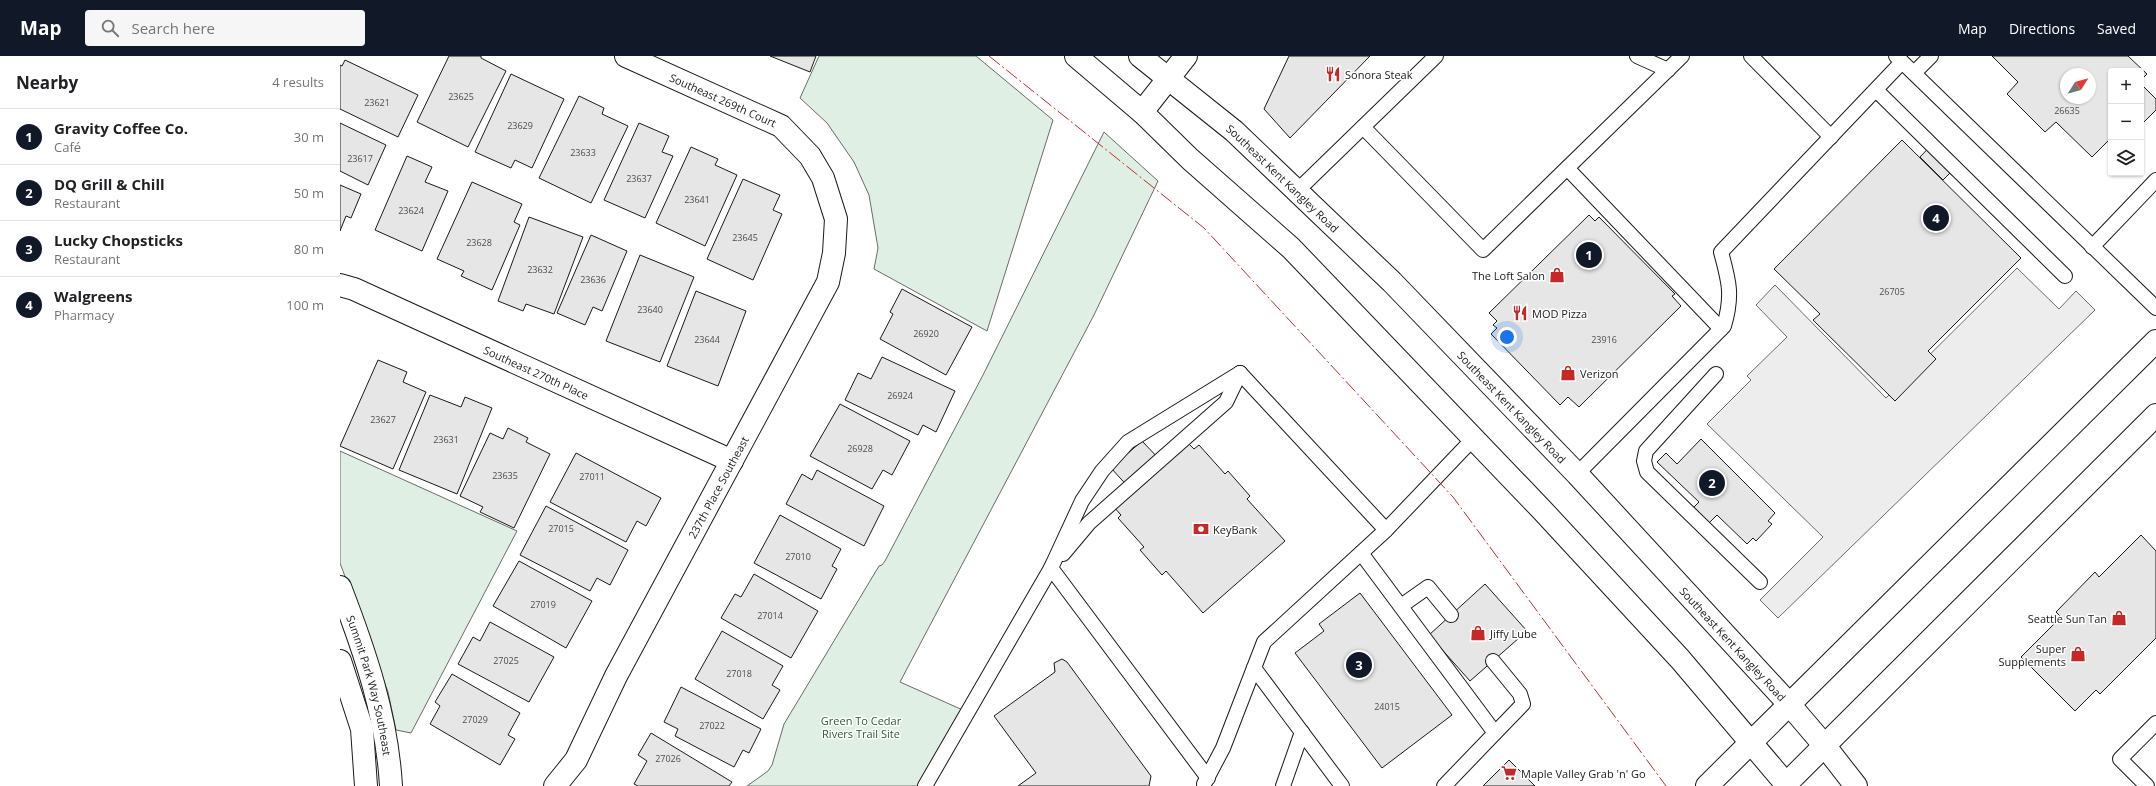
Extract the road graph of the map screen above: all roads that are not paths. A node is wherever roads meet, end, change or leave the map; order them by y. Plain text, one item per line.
1 (626, 56) edge
2 (1076, 56) edge
3 (1140, 56) edge
4 (1186, 56) edge
5 (1436, 56) edge
6 (1637, 56) edge
7 (1682, 56) edge
8 (1751, 56) edge
9 (1931, 56) edge
10 (1899, 59) edge
11 (1668, 70) junction
12 (1914, 74) junction
13 (1170, 78) junction
14 (1876, 90) junction
15 (1142, 112) junction
16 (1364, 127) junction
17 (1831, 137) junction
18 (1567, 168) junction
19 (823, 178) joint
20 (2156, 180) edge
21 (1298, 190) junction
22 (2092, 247) junction
23 (2065, 276) dead end
24 (340, 285) edge
25 (2156, 308) edge
26 (1722, 328) junction
27 (2156, 341) edge
28 (1240, 373) junction
29 (1716, 374) dead end
30 (2156, 415) edge
31 (1473, 439) junction
32 (732, 460) junction
33 (1577, 474) junction
34 (1386, 530) junction
35 (1361, 553) junction
36 (1051, 568) junction
37 (1760, 582) dead end
38 (340, 587) edge
39 (1401, 606) junction
40 (1451, 615) dead end
41 (340, 661) edge
42 (1493, 661) dead end
43 (1254, 668) junction
44 (1789, 704) junction
45 (2156, 723) edge
46 (1302, 732) junction
47 (1495, 733) junction
48 (1750, 743) junction
49 (1824, 745) junction
50 (1205, 782) edge
51 (1786, 785) edge
52 (366, 786) edge
53 (392, 786) edge
54 (556, 786) edge
55 (925, 786) edge
56 (1283, 786) edge
57 (1342, 786) edge
58 (1444, 786) edge
59 (1707, 786) edge
60 (1856, 786) edge
61 (2147, 786) edge

1 - 19 main road, Southeast 269th Court
2 - 15 main road
3 - 13 main road, Southeast Kent Kangley Road
4 - 13 main road
5 - 16 lane
6 - 11 lane
7 - 11 lane
8 - 17 lane
9 - 12 lane
10 - 12 lane
10 - 14 lane
11 - 18 lane
12 - 22 lane
13 - 15 main road
13 - 21 main road, Southeast Kent Kangley Road
14 - 17 lane
14 - 23 lane
15 - 31 main road
16 - 18 lane
16 - 21 lane
17 - 26 lane
18 - 26 lane
19 - 32 main road, 237th Place Southeast
20 - 22 lane
21 - 33 main road, Southeast Kent Kangley Road
22 - 25 lane
24 - 32 main road, Southeast 270th Place
26 - 33 lane
27 - 44 main road
28 - 34 lane
28 - 36 lane
28 - 36 lane
29 - 37 lane
30 - 49 main road
31 - 34 lane
31 - 48 main road
32 - 54 main road, 237th Place Southeast
33 - 44 main road, Southeast Kent Kangley Road
34 - 35 lane
35 - 39 lane
35 - 43 lane
36 - 50 lane
36 - 55 lane
38 - 53 main road, Summit Park Way Southeast
39 - 40 lane
39 - 47 lane
41 - 52 main road, Summit Park Way Southeast
42 - 47 lane
43 - 46 lane
43 - 50 lane
44 - 48 main road
44 - 49 main road, Southeast Kent Kangley Road
45 - 61 lane
46 - 56 lane
46 - 57 lane
47 - 58 lane
48 - 51 main road
48 - 59 main road
49 - 51 main road
49 - 60 main road, Southeast Kent Kangley Road

